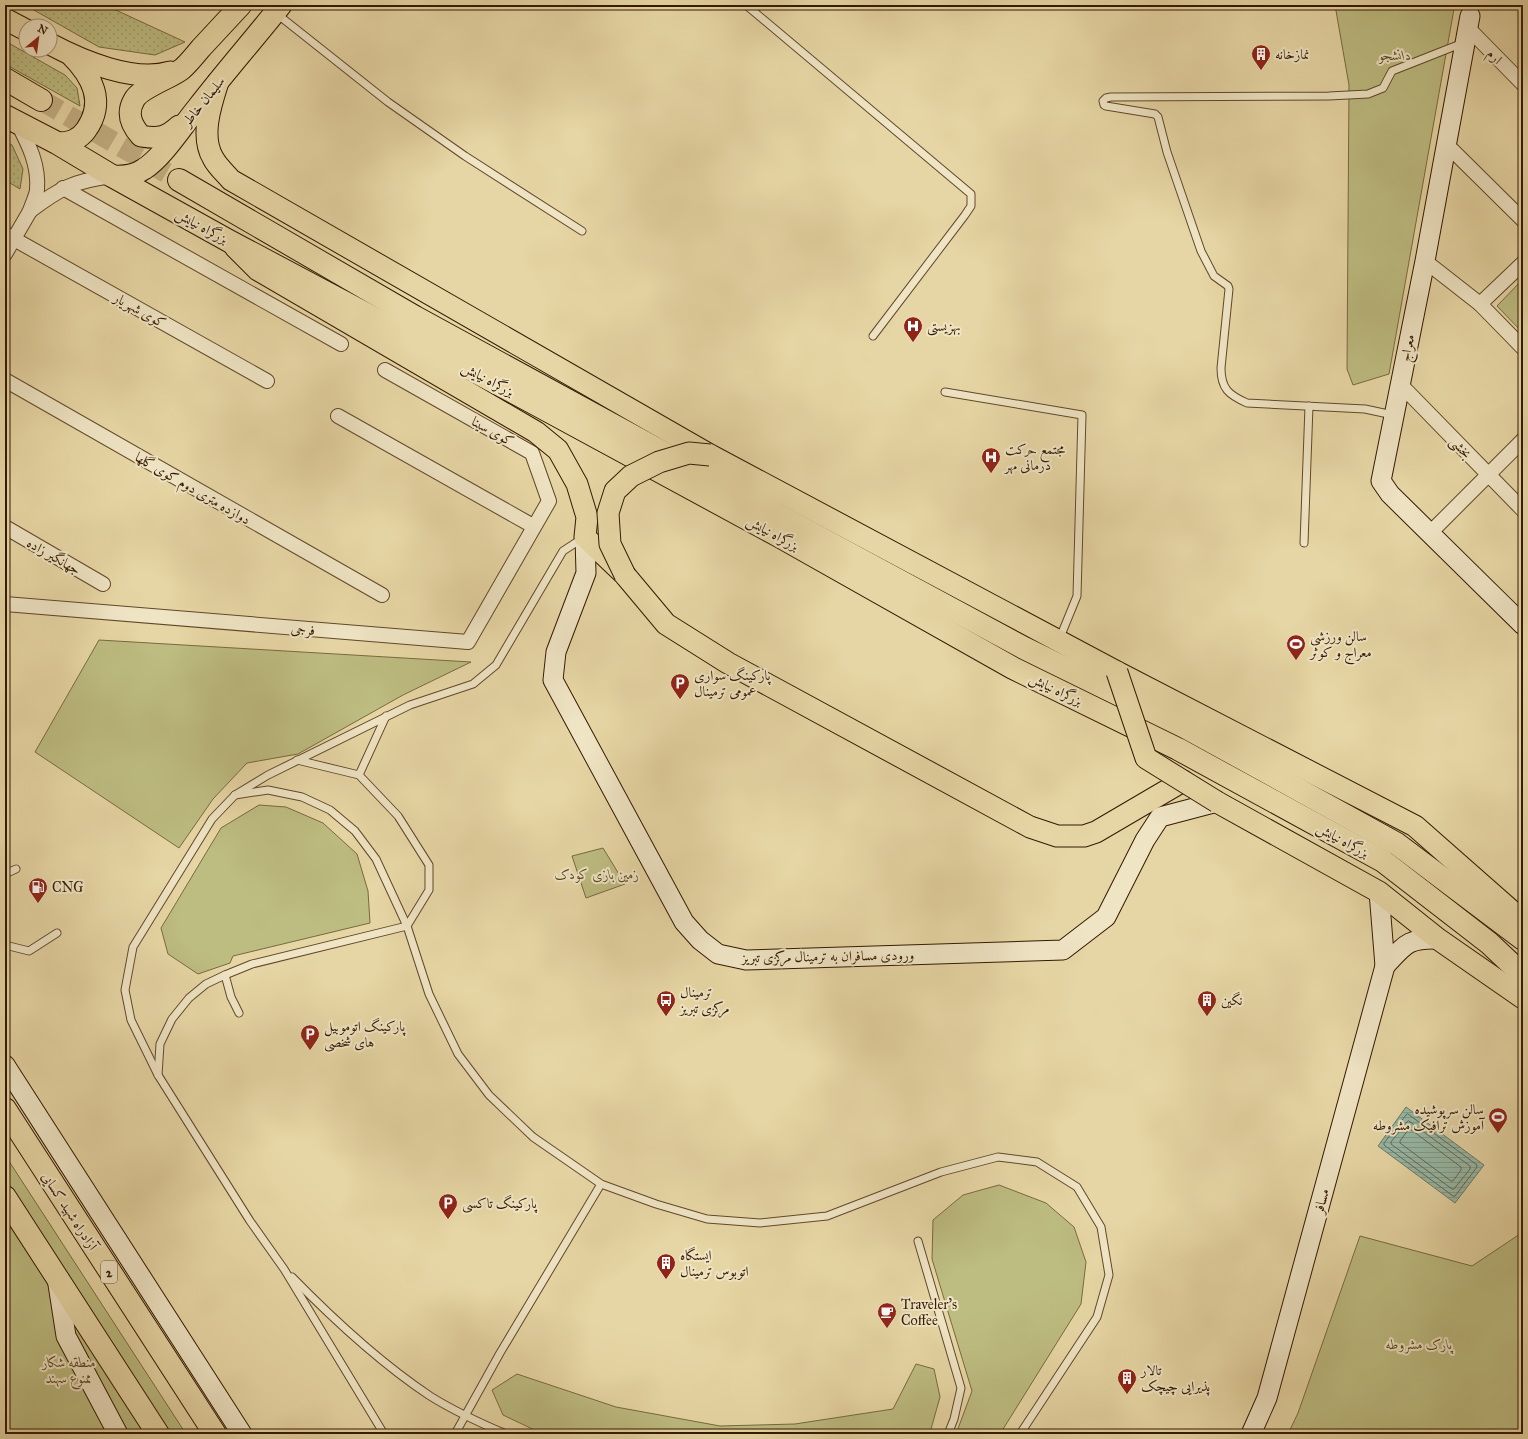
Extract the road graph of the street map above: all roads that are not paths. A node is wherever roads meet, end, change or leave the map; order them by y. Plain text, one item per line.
1 (241, 5) edge
2 (746, 5) edge
3 (279, 9) edge
4 (5, 19) edge
5 (1470, 19) edge
6 (18, 26) edge
7 (58, 48) edge
8 (71, 55) junction
9 (182, 69) junction
10 (5, 79) edge
11 (218, 82) junction
12 (1523, 84) edge
13 (41, 100) tunnel mouth
14 (188, 118) junction
15 (11, 120) edge
16 (57, 143) junction
17 (1446, 144) junction
18 (112, 176) junction
19 (179, 180) tunnel mouth
20 (63, 188) junction
21 (30, 211) junction
22 (1523, 220) edge
23 (582, 231) dead end
24 (9, 237) edge
25 (229, 241) junction
26 (5, 254) edge
27 (1425, 261) junction
28 (1523, 263) edge
29 (1480, 304) junction
30 (874, 336) dead end
31 (341, 344) dead end
32 (1523, 348) edge
33 (385, 370) dead end
34 (5, 380) edge
35 (266, 381) dead end
36 (1400, 384) junction
37 (945, 392) dead end
38 (1309, 406) junction
39 (338, 416) dead end
40 (1394, 416) junction
41 (1523, 440) edge
42 (710, 454) junction
43 (1488, 475) junction
44 (1523, 510) edge
45 (533, 526) junction
46 (5, 527) edge
47 (1430, 532) junction
48 (585, 537) junction
49 (1304, 543) dead end
50 (625, 575) junction
51 (103, 584) dead end
52 (382, 595) dead end
53 (5, 604) edge
54 (1523, 625) edge
55 (1059, 640) junction
56 (1117, 672) junction
57 (386, 716) junction
58 (298, 760) junction
59 (359, 775) junction
60 (1183, 781) junction
61 (235, 795) junction
62 (1217, 802) junction
63 (16, 869) dead end
64 (5, 874) edge
65 (1379, 892) junction
66 (1523, 921) edge
67 (407, 926) junction
68 (57, 933) dead end
69 (1438, 939) junction
70 (1523, 939) edge
71 (5, 945) edge
72 (1385, 966) junction
73 (225, 974) junction
74 (1523, 975) edge
75 (1523, 998) edge
76 (238, 1013) dead end
77 (5, 1065) edge
78 (158, 1075) junction
79 (5, 1109) edge
80 (601, 1184) junction
81 (5, 1197) edge
82 (918, 1241) dead end
83 (284, 1269) junction
84 (57, 1278) junction
85 (466, 1416) junction
86 (458, 1433) edge
87 (118, 1434) edge
88 (158, 1434) edge
89 (214, 1434) edge
90 (242, 1434) edge
91 (384, 1434) edge
92 (506, 1434) edge
93 (948, 1434) edge
94 (1020, 1434) edge
95 (1251, 1434) edge

1 - 9 main road
2 - 30 lane
3 - 11 main road, سلیمان خاطر
3 - 23 lane
4 - 6 main road
5 - 12 street, ارم
5 - 17 street, معراج
5 - 38 lane
7 - 8 main road
8 - 9 main road
8 - 16 main road
9 - 14 main road
10 - 13 highway
11 - 14 main road, سلیمان خاطر
11 - 42 main road
14 - 18 main road, سلیمان خاطر
15 - 16 highway, بزرگراه نیایش
15 - 21 street
16 - 18 highway, بزرگراه نیایش
17 - 22 street
17 - 27 street, معراج
18 - 20 street
18 - 25 highway, بزرگراه نیایش
19 - 70 highway, بزرگراه نیایش
20 - 21 street
20 - 31 street
21 - 24 street
24 - 26 street
24 - 35 street, کوی شهریار
25 - 48 main road
25 - 74 highway, بزرگراه نیایش
27 - 29 street
27 - 36 street, معراج
28 - 29 street
29 - 32 street
33 - 45 street, کوی سینا
34 - 52 street, دوازده متری دوم کوی گلها
36 - 40 street, معراج
36 - 43 street, بخشی
37 - 55 lane
38 - 40 lane
38 - 49 lane
39 - 45 street
40 - 47 street, معراج
41 - 43 street
42 - 50 main road, bridge
42 - 55 main road
43 - 44 street, بخشی
43 - 47 street
45 - 53 street, فرجی
46 - 51 street, جهانگیر زاده
47 - 54 street, معراج
48 - 50 main road
48 - 57 lane
48 - 62 street, ورودی مسافران به ترمینال مرکزی تبریز
50 - 60 main road
55 - 56 main road
56 - 60 main road, bridge
56 - 66 main road
57 - 58 lane
57 - 59 lane
58 - 59 lane
58 - 61 lane
59 - 67 lane
60 - 62 main road, bridge
61 - 67 lane
61 - 78 lane
62 - 65 main road
63 - 64 lane
65 - 69 main road
65 - 72 street
67 - 73 lane
67 - 80 lane
68 - 71 lane
69 - 72 street
69 - 75 main road
72 - 95 street, مسافر
73 - 76 lane
73 - 78 lane
77 - 90 street
78 - 83 lane
79 - 89 highway, آزادراه شهید کسایی / 2
80 - 85 lane
80 - 94 lane
81 - 84 highway
82 - 93 lane
83 - 85 lane
83 - 91 lane
84 - 87 street
84 - 88 highway
85 - 86 lane
85 - 92 lane

